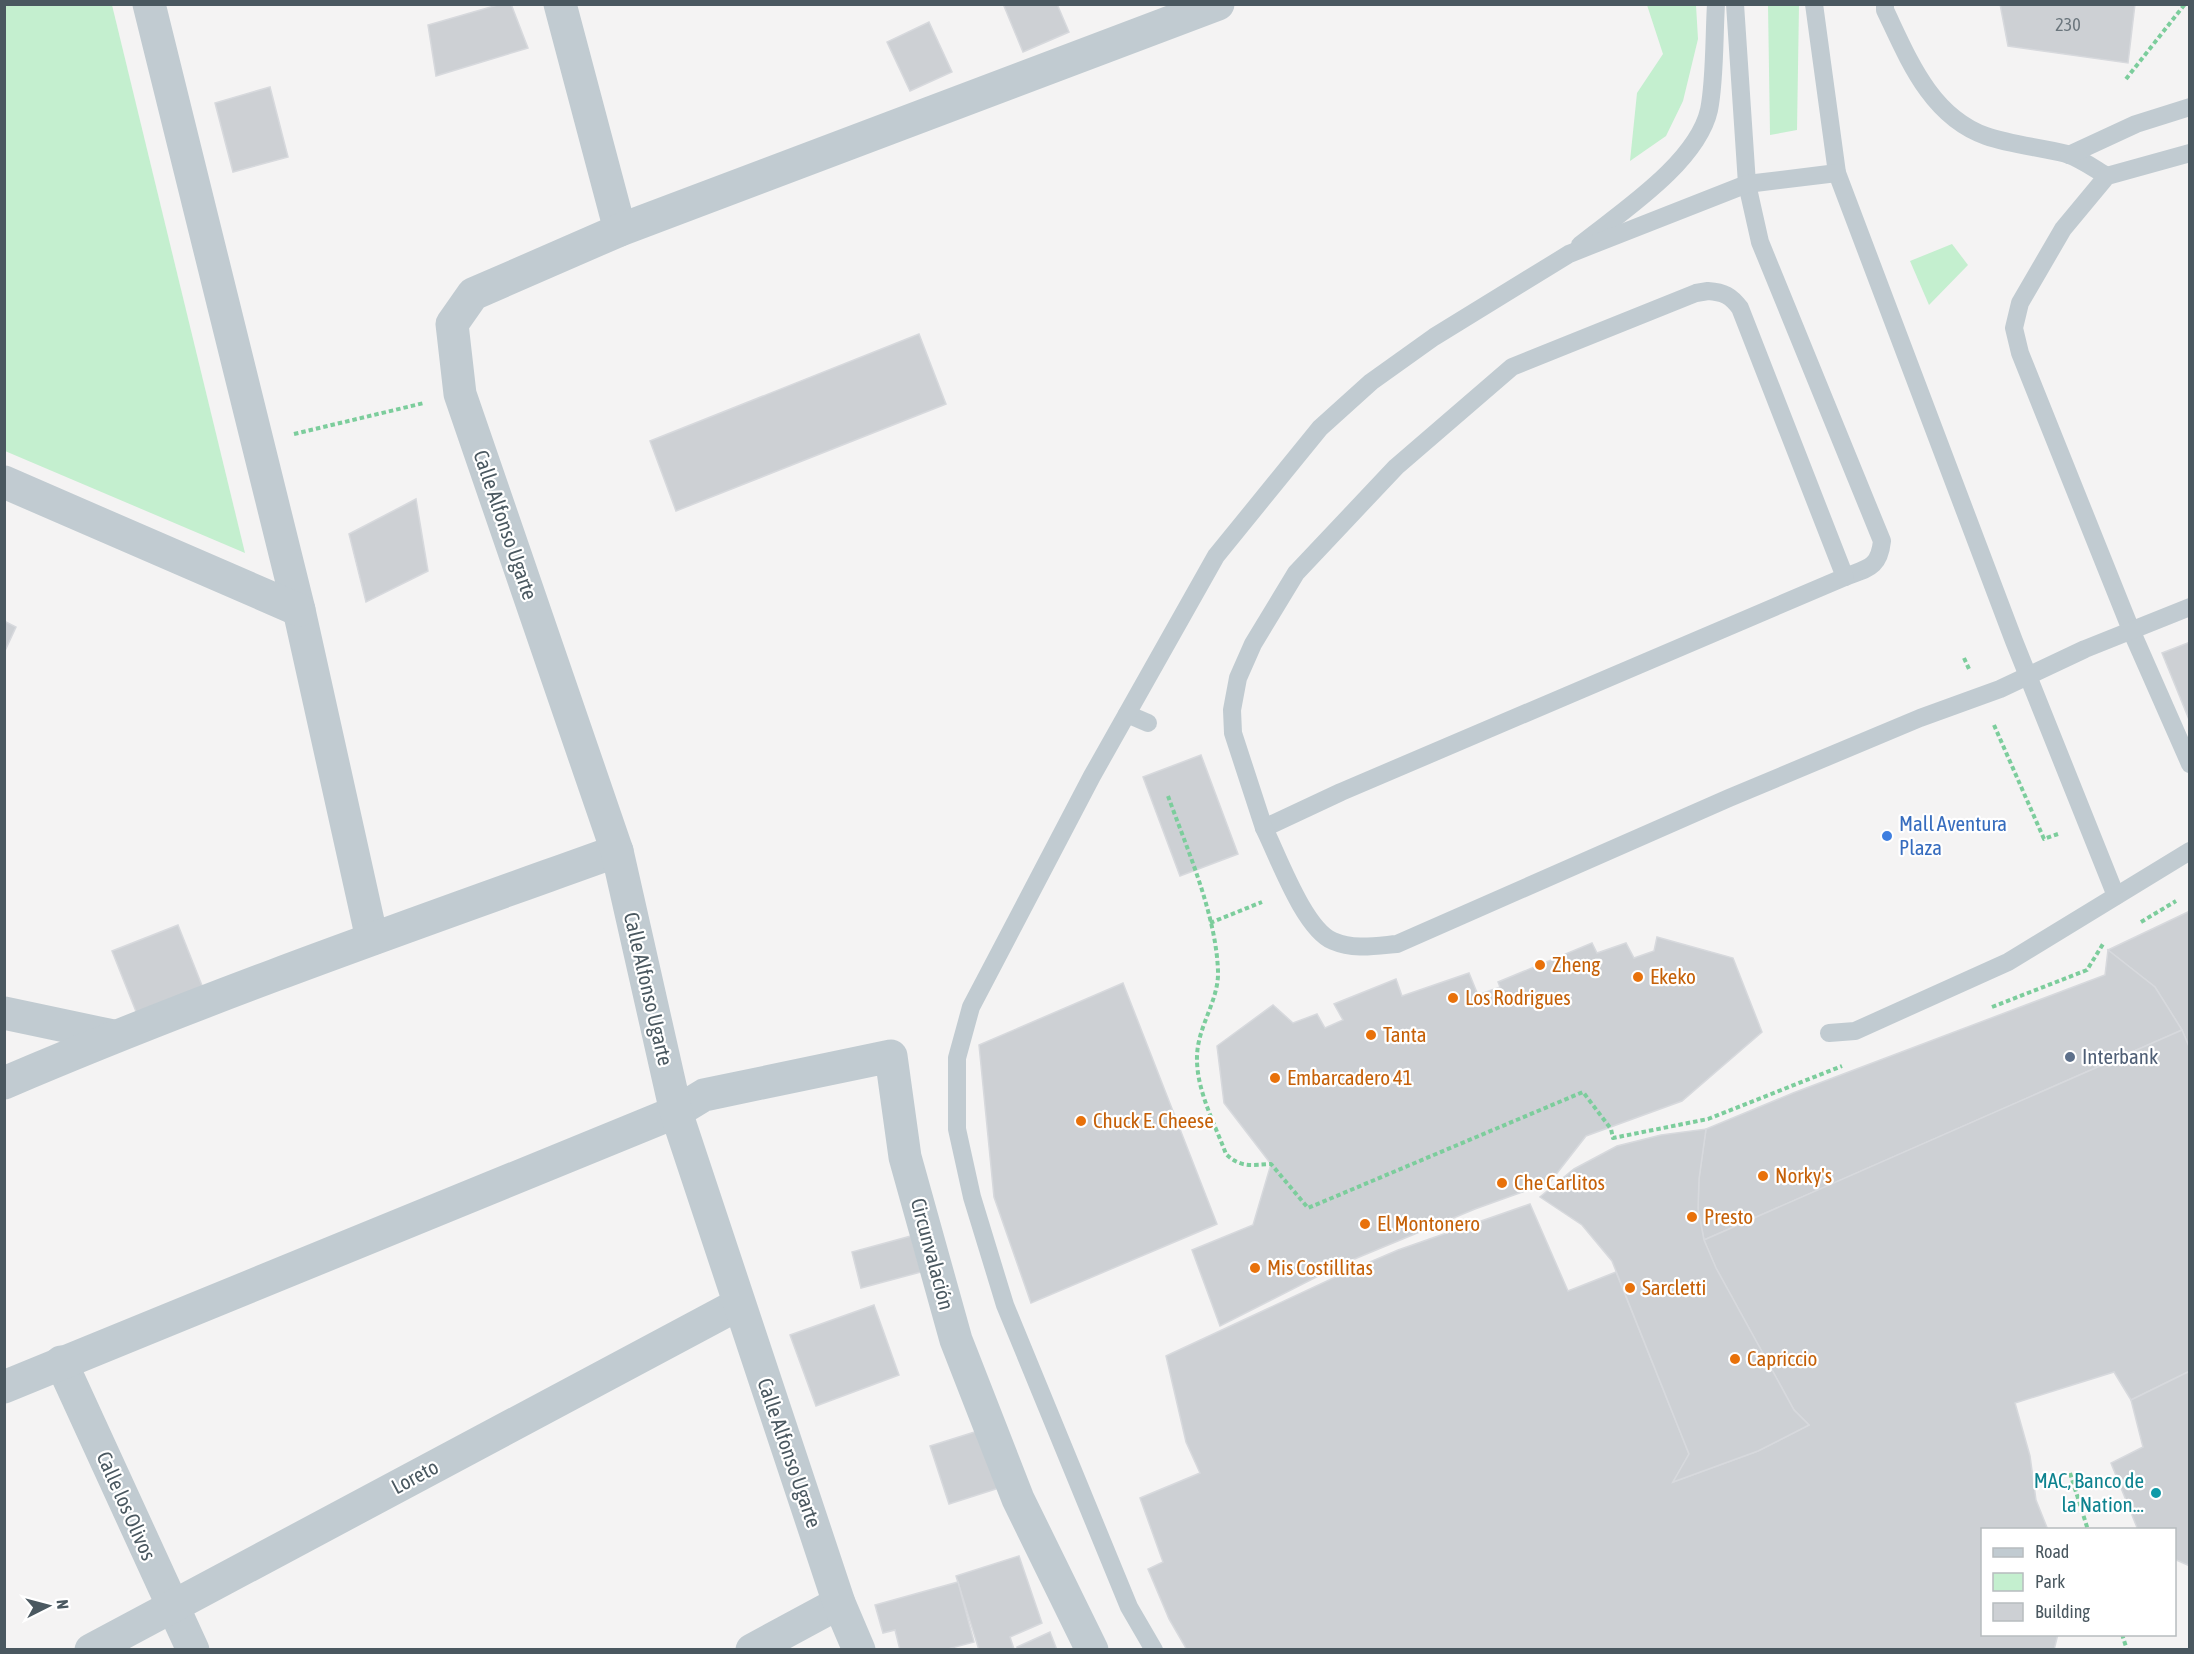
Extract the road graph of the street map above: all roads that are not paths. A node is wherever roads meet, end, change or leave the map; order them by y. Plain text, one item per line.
1 (149, 4) edge
2 (560, 4) edge
3 (1218, 4) edge
4 (1716, 4) edge
5 (1735, 4) edge
6 (1814, 4) edge
7 (1883, 6) edge
8 (2190, 107) edge
9 (2190, 153) edge
10 (2069, 155) junction
11 (1837, 173) junction
12 (2107, 176) junction
13 (1747, 184) junction
14 (620, 230) junction
15 (1569, 254) junction
16 (4, 482) edge
17 (1845, 577) junction
18 (2190, 607) edge
19 (299, 610) junction
20 (2132, 630) junction
21 (2029, 676) junction
22 (1127, 714) junction
23 (1148, 723) dead end
24 (2190, 764) edge
25 (1264, 828) junction
26 (617, 851) junction
27 (2190, 851) edge
28 (2116, 897) junction
29 (372, 939) junction
30 (4, 1012) edge
31 (1829, 1033) dead end
32 (113, 1036) junction
33 (4, 1083) edge
34 (676, 1112) junction
35 (739, 1304) junction
36 (62, 1362) junction
37 (4, 1388) edge
38 (839, 1603) junction
39 (172, 1607) junction
40 (92, 1650) edge
41 (193, 1650) edge
42 (752, 1650) edge
43 (860, 1650) edge
44 (1092, 1650) edge
45 (1154, 1650) edge

1 - 19 street
2 - 14 street
3 - 14 street
4 - 15 lane
5 - 13 lane
6 - 11 lane
7 - 10 lane
8 - 10 lane
9 - 12 lane
10 - 12 lane
11 - 13 lane
11 - 21 lane
12 - 20 lane
13 - 15 lane
13 - 17 lane
14 - 26 street, Calle Alfonso Ugarte
15 - 22 lane
16 - 19 street
17 - 25 lane
17 - 25 lane
18 - 20 lane
19 - 29 street
20 - 21 lane
20 - 24 lane
21 - 25 lane
21 - 28 lane
22 - 23 lane
22 - 45 lane
26 - 29 street
26 - 34 street, Calle Alfonso Ugarte
27 - 28 lane
28 - 31 lane
29 - 32 street
30 - 32 street
32 - 33 street
34 - 35 street, Calle Alfonso Ugarte
34 - 36 street
34 - 44 street, Circunvalación
35 - 38 street, Calle Alfonso Ugarte
35 - 39 street, Loreto
36 - 37 street
36 - 39 street, Calle los Olivos
38 - 42 street
38 - 43 street, Calle Alfonso Ugarte
39 - 40 street, Loreto
39 - 41 street, Calle los Olivos

